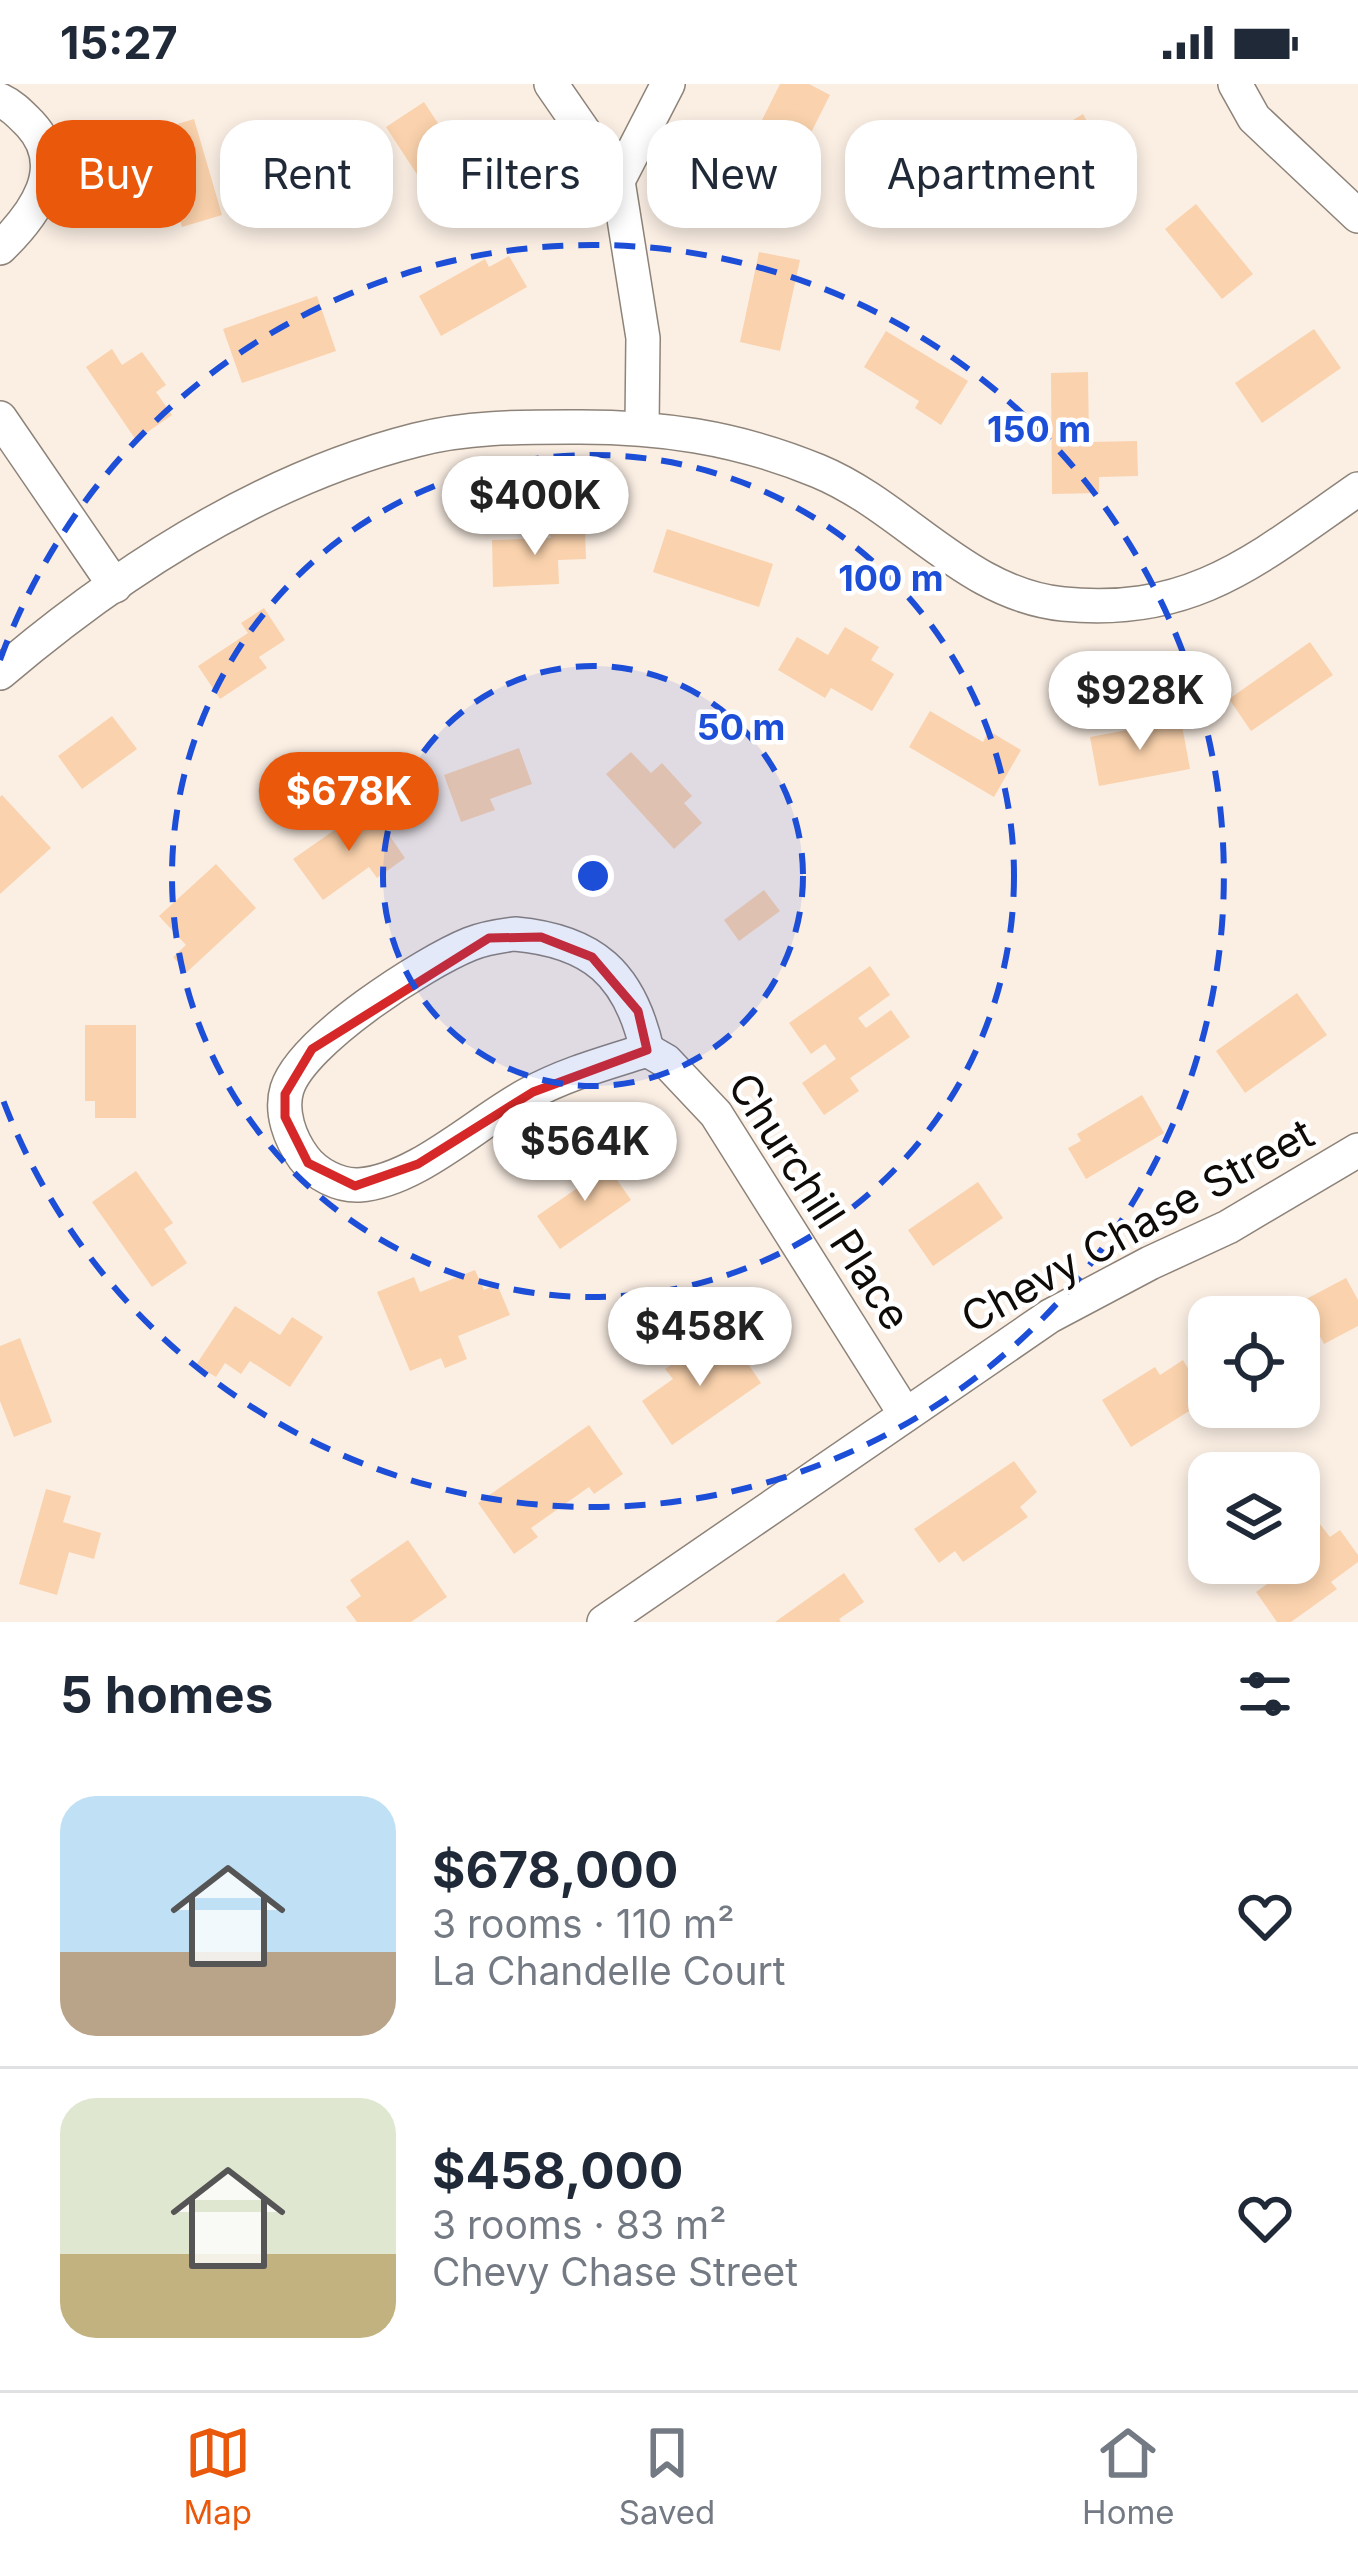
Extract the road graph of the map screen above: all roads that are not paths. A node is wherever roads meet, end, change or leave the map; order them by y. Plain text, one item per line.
1 (551, 84) edge
2 (668, 84) edge
3 (1234, 84) edge
4 (0, 100) edge
5 (576, 120) edge
6 (623, 171) edge
7 (623, 212) edge
8 (1358, 216) edge
9 (0, 248) edge
10 (0, 418) edge
11 (642, 426) junction
12 (1358, 489) edge
13 (115, 586) junction
14 (0, 673) edge
15 (646, 1050) junction
16 (1358, 1150) edge
17 (905, 1414) junction
18 (604, 1622) edge

1 - 5 street
2 - 6 street
3 - 8 street
4 - 9 street
7 - 11 street
10 - 13 street
11 - 12 street
11 - 13 street
13 - 14 street
15 - 15 street
15 - 17 street, Churchill Place
16 - 17 street, Chevy Chase Street
17 - 18 street, Chevy Chase Street

